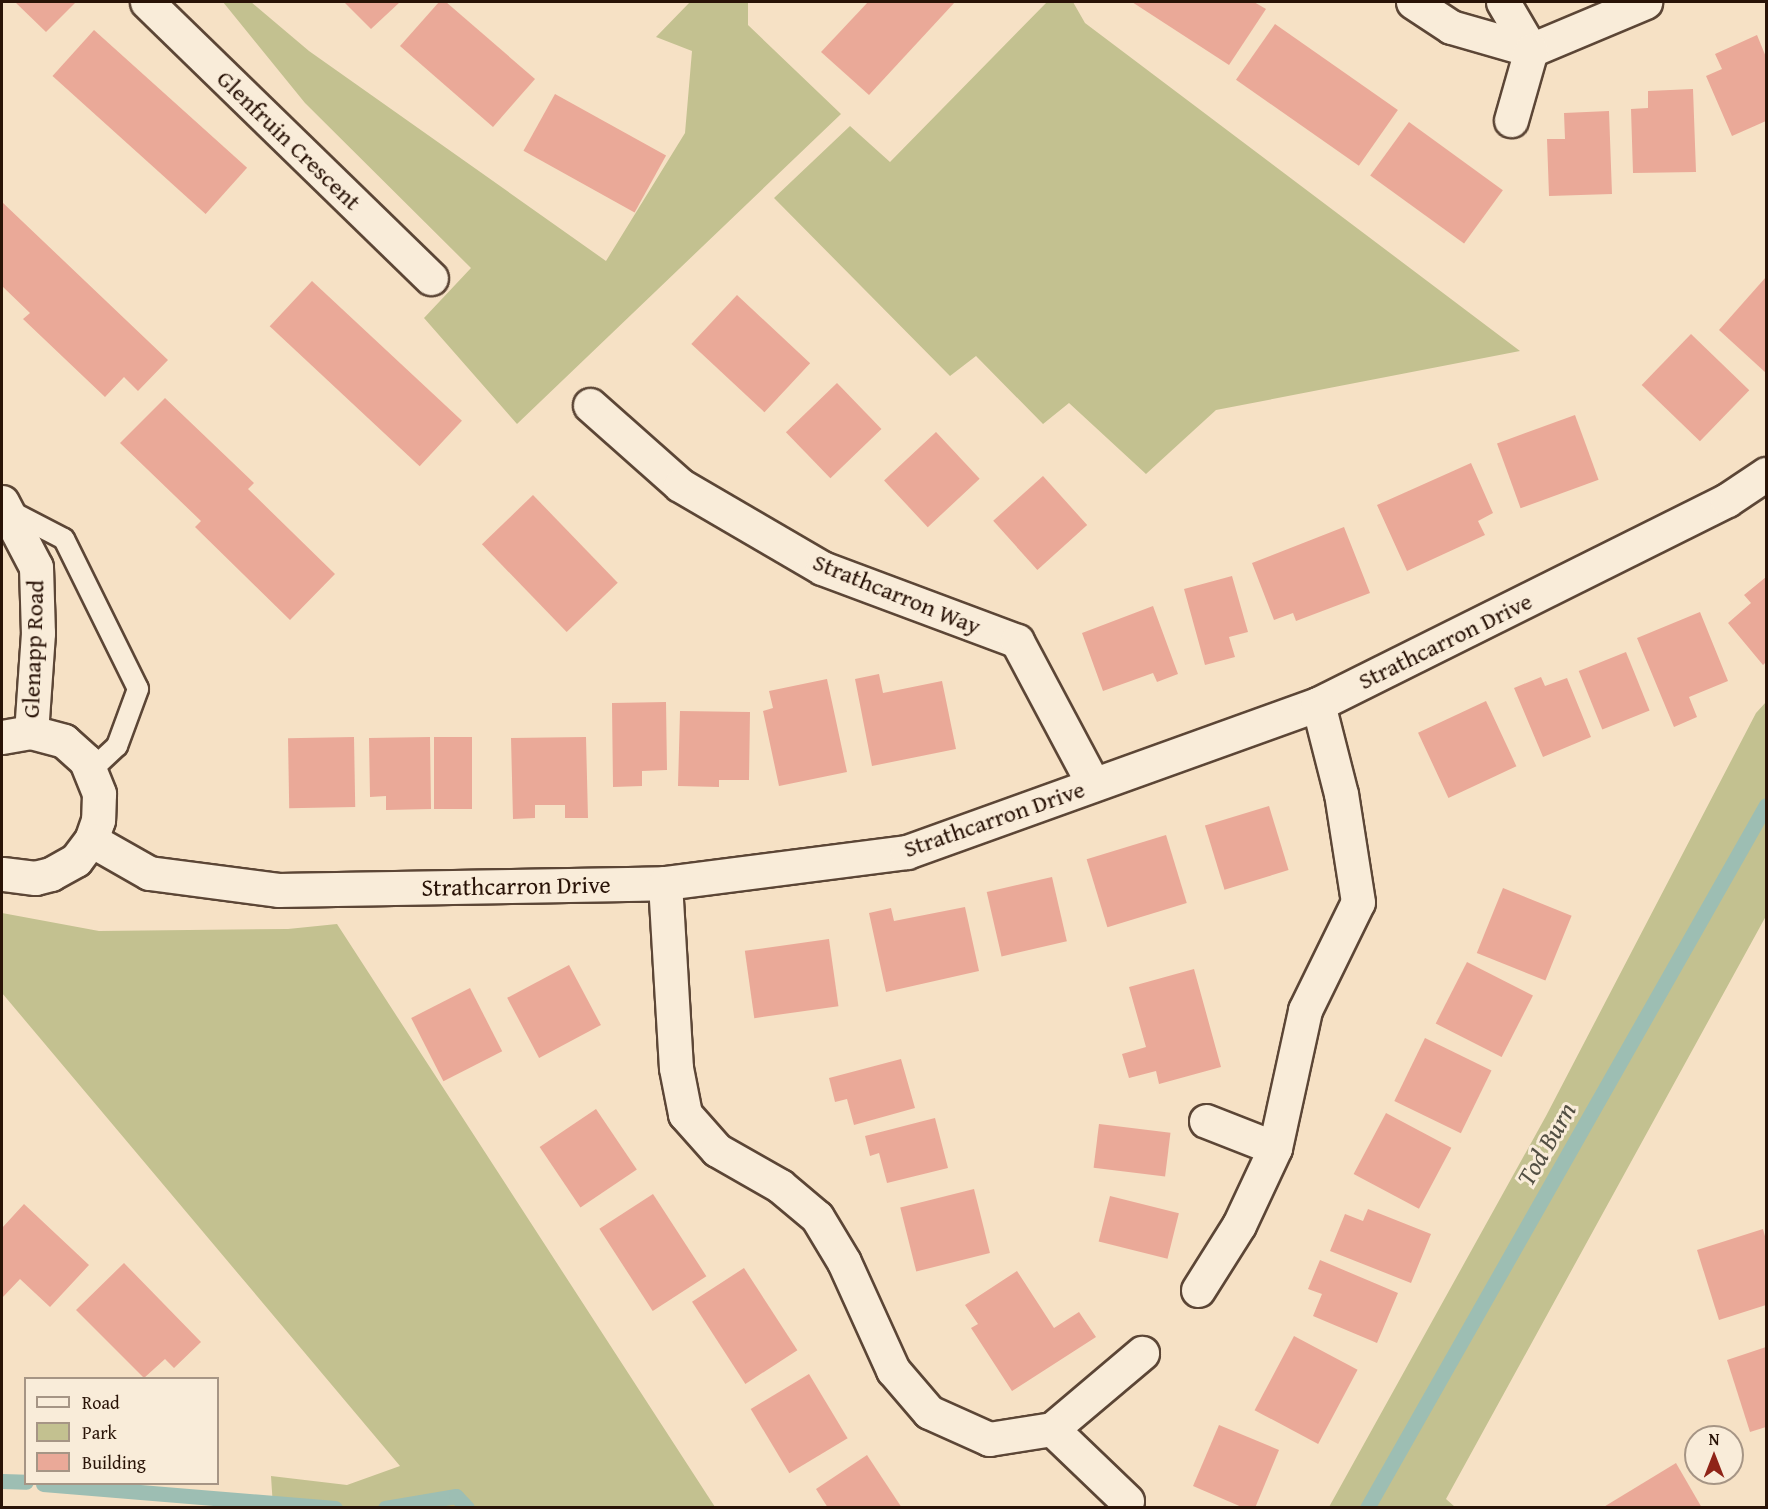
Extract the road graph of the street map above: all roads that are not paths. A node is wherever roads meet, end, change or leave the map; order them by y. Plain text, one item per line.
1 (147, 2) edge
2 (1413, 2) edge
3 (1503, 2) edge
4 (1645, 2) edge
5 (1531, 50) junction
6 (1511, 120) dead end
7 (431, 278) dead end
8 (590, 405) dead end
9 (1767, 474) edge
10 (4, 505) edge
11 (1318, 704) junction
12 (16, 734) edge
13 (91, 770) junction
14 (1093, 784) junction
15 (91, 840) junction
16 (2, 874) edge
17 (665, 883) junction
18 (1206, 1121) dead end
19 (1275, 1148) junction
20 (1198, 1290) dead end
21 (1142, 1353) dead end
22 (1052, 1429) junction
23 (1127, 1502) dead end

1 - 7 street, Glenfruin Crescent
2 - 5 street
3 - 5 street
4 - 5 street
5 - 6 street
8 - 14 street, Strathcarron Way
9 - 11 street, Strathcarron Drive
10 - 12 street, Glenapp Road
10 - 13 lane
11 - 14 street, Strathcarron Drive
11 - 19 street
12 - 13 street, Glenapp Road
13 - 15 street, Glenapp Road
14 - 17 street, Strathcarron Drive
15 - 16 street, Glenapp Road
15 - 17 street, Strathcarron Drive
17 - 22 street
18 - 19 street
19 - 20 street
21 - 22 street
22 - 23 street

